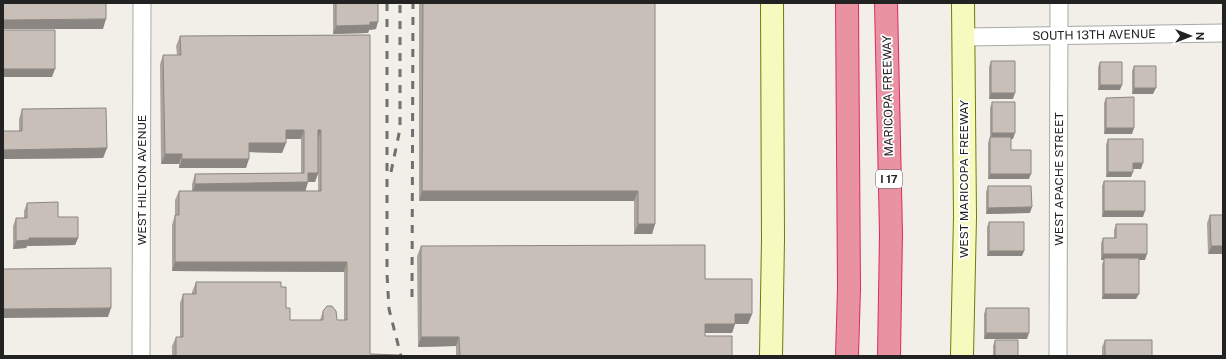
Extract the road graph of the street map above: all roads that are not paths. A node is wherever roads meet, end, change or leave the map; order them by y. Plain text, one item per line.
1 (142, 3) edge
2 (772, 3) edge
3 (847, 3) edge
4 (886, 3) edge
5 (963, 3) edge
6 (1059, 3) edge
7 (1223, 33) edge
8 (1059, 35) junction
9 (965, 37) junction
10 (141, 356) edge
11 (771, 356) edge
12 (847, 356) edge
13 (889, 356) edge
14 (962, 356) edge
15 (1058, 356) edge

1 - 10 street, WEST HILTON AVENUE
2 - 11 main road
3 - 12 highway
4 - 13 highway, MARICOPA FREEWAY / I 17
5 - 9 main road, WEST MARICOPA FREEWAY
6 - 8 street, WEST APACHE STREET
7 - 8 street, SOUTH 13TH AVENUE
8 - 9 street, SOUTH 13TH AVENUE
8 - 15 street, WEST APACHE STREET
9 - 14 main road, WEST MARICOPA FREEWAY

